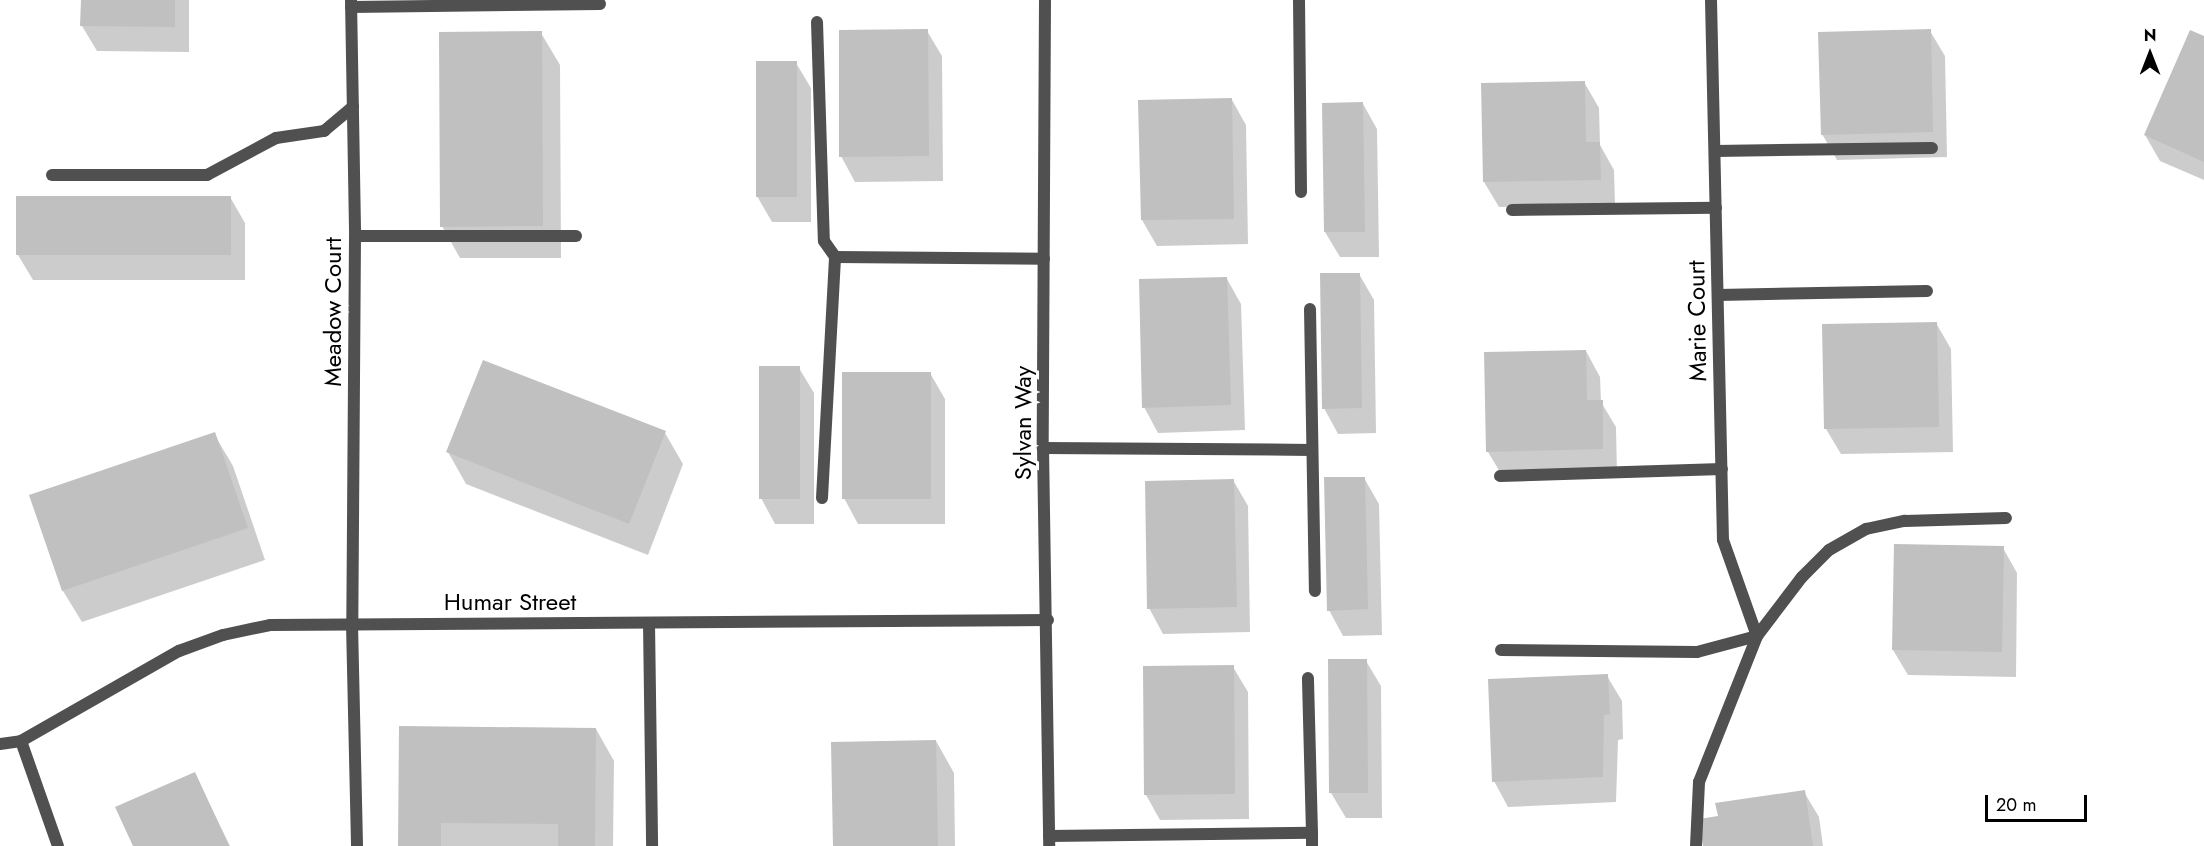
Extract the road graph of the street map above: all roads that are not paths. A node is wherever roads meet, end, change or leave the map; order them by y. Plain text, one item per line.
1 (1045, 0) edge
2 (1299, 0) edge
3 (1712, 0) edge
4 (351, 4) edge
5 (600, 4) dead end
6 (817, 22) dead end
7 (353, 107) junction
8 (1932, 148) dead end
9 (1715, 151) junction
10 (52, 175) dead end
11 (1301, 192) dead end
12 (1716, 208) junction
13 (1512, 210) dead end
14 (355, 236) junction
15 (576, 236) dead end
16 (835, 257) junction
17 (1044, 259) junction
18 (1927, 291) dead end
19 (1718, 295) junction
20 (1310, 309) dead end
21 (1043, 448) junction
22 (1312, 450) junction
23 (1722, 469) junction
24 (1500, 476) dead end
25 (822, 498) dead end
26 (2006, 518) dead end
27 (1315, 591) dead end
28 (1048, 620) junction
29 (649, 623) junction
30 (352, 624) junction
31 (1757, 636) junction
32 (1501, 650) dead end
33 (1308, 678) dead end
34 (21, 741) junction
35 (0, 744) edge
36 (1312, 840) edge
37 (1049, 841) edge
38 (58, 846) edge
39 (357, 846) edge
40 (652, 846) edge
41 (1696, 846) edge

1 - 17 street, Sylvan Way
2 - 11 street
3 - 9 street, Marie Court
4 - 5 street
4 - 7 street, Meadow Court
6 - 16 street
7 - 10 street
7 - 14 street, Meadow Court
8 - 9 street
9 - 12 street, Marie Court
12 - 13 street
12 - 19 street, Marie Court
14 - 15 street
14 - 30 street, Meadow Court
16 - 17 street
16 - 25 street
17 - 21 street, Sylvan Way
18 - 19 street
19 - 23 street, Marie Court
20 - 22 street
21 - 22 street
21 - 28 street, Sylvan Way
22 - 27 street
23 - 24 street
23 - 31 street, Marie Court
26 - 31 street
28 - 29 street, Humar Street
28 - 37 street, Sylvan Way
29 - 30 street, Humar Street
29 - 40 street
30 - 34 street, Humar Street
30 - 39 street, Meadow Court
31 - 32 street
31 - 41 street
33 - 36 street
34 - 35 street, Humar Street
34 - 38 street
36 - 37 street

